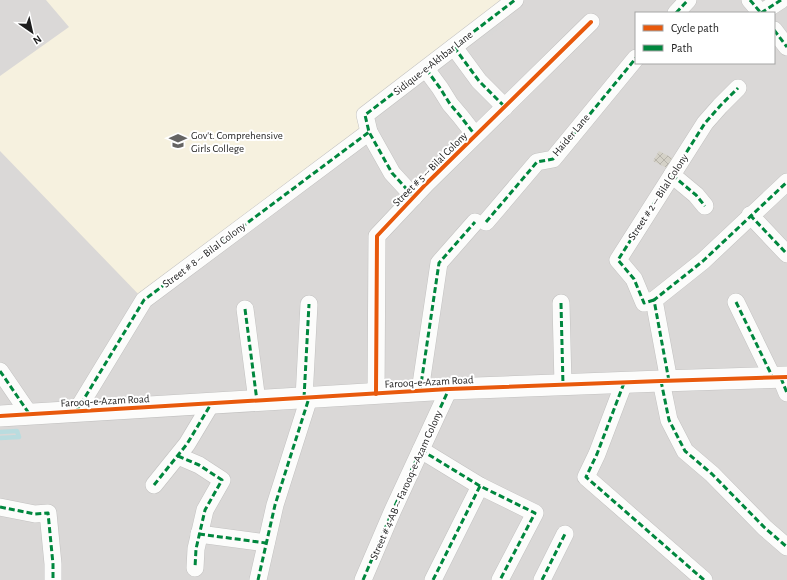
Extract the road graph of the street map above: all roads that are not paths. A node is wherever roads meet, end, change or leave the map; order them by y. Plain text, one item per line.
1 (515, 0) edge
2 (688, 0) edge
3 (750, 0) edge
4 (781, 0) edge
5 (677, 12) edge
6 (760, 12) edge
7 (763, 12) edge
8 (591, 22) dead end
9 (775, 31) edge
10 (454, 47) junction
11 (787, 47) edge
12 (635, 59) edge
13 (426, 69) junction
14 (738, 88) dead end
15 (504, 107) junction
16 (369, 132) junction
17 (476, 135) junction
18 (672, 175) junction
19 (787, 182) edge
20 (414, 197) junction
21 (705, 206) dead end
22 (750, 215) junction
23 (787, 254) edge
24 (654, 300) junction
25 (736, 302) dead end
26 (309, 304) dead end
27 (561, 304) dead end
28 (245, 309) dead end
29 (0, 371) edge
30 (665, 381) junction
31 (782, 382) edge
32 (624, 383) junction
33 (563, 385) junction
34 (449, 390) junction
35 (420, 391) junction
36 (376, 394) junction
37 (307, 398) junction
38 (257, 401) junction
39 (211, 404) junction
40 (76, 412) junction
41 (30, 415) junction
42 (0, 416) edge
43 (421, 450) junction
44 (178, 456) junction
45 (154, 485) dead end
46 (480, 486) junction
47 (0, 507) edge
48 (199, 534) junction
49 (565, 534) dead end
50 (266, 543) junction
51 (787, 547) edge
52 (196, 568) dead end
53 (53, 580) edge
54 (258, 580) edge
55 (363, 580) edge
56 (433, 580) edge
57 (500, 580) edge
58 (542, 580) edge
59 (704, 580) edge

1 - 10 street, Sidique-e-Akhbar Lane
2 - 5 street
3 - 6 street
4 - 7 street
8 - 15 street, Street # 5 -- Bilal Colony
9 - 11 street
10 - 13 street, Sidique-e-Akhbar Lane
10 - 15 street
12 - 35 street, Haider Lane
13 - 16 street, Sidique-e-Akhbar Lane
13 - 17 street
14 - 18 street, Street # 2 -- Bilal Colony
15 - 17 street, Street # 5 -- Bilal Colony
16 - 20 street
16 - 40 street, Street # 8 -- Bilal Colony
17 - 20 street, Street # 5 -- Bilal Colony
18 - 21 street
18 - 24 street, Street # 2 -- Bilal Colony
19 - 22 street
20 - 36 street, Street # 5 -- Bilal Colony
22 - 23 street
22 - 24 street
24 - 30 street
25 - 31 street
26 - 37 street
27 - 33 street
28 - 38 street
29 - 41 street
30 - 31 street, Farooq-e-Azam Road
30 - 32 street, Farooq-e-Azam Road
30 - 51 street
32 - 33 street, Farooq-e-Azam Road
32 - 59 street
33 - 34 street, Farooq-e-Azam Road
34 - 35 street, Farooq-e-Azam Road
34 - 43 street, Street # 4-AB -- Farooq-e-Azam Colony
35 - 36 street, Farooq-e-Azam Road
36 - 37 street, Farooq-e-Azam Road
37 - 38 street, Farooq-e-Azam Road
37 - 50 street
38 - 39 street, Farooq-e-Azam Road
39 - 40 street, Farooq-e-Azam Road
39 - 44 street
40 - 41 street, Farooq-e-Azam Road
41 - 42 street, Farooq-e-Azam Road
43 - 46 street
43 - 55 street, Street # 4-AB -- Farooq-e-Azam Colony
44 - 45 street
44 - 48 street
46 - 56 street
46 - 57 street
47 - 53 street
48 - 50 street
48 - 52 street
49 - 58 street
50 - 54 street

